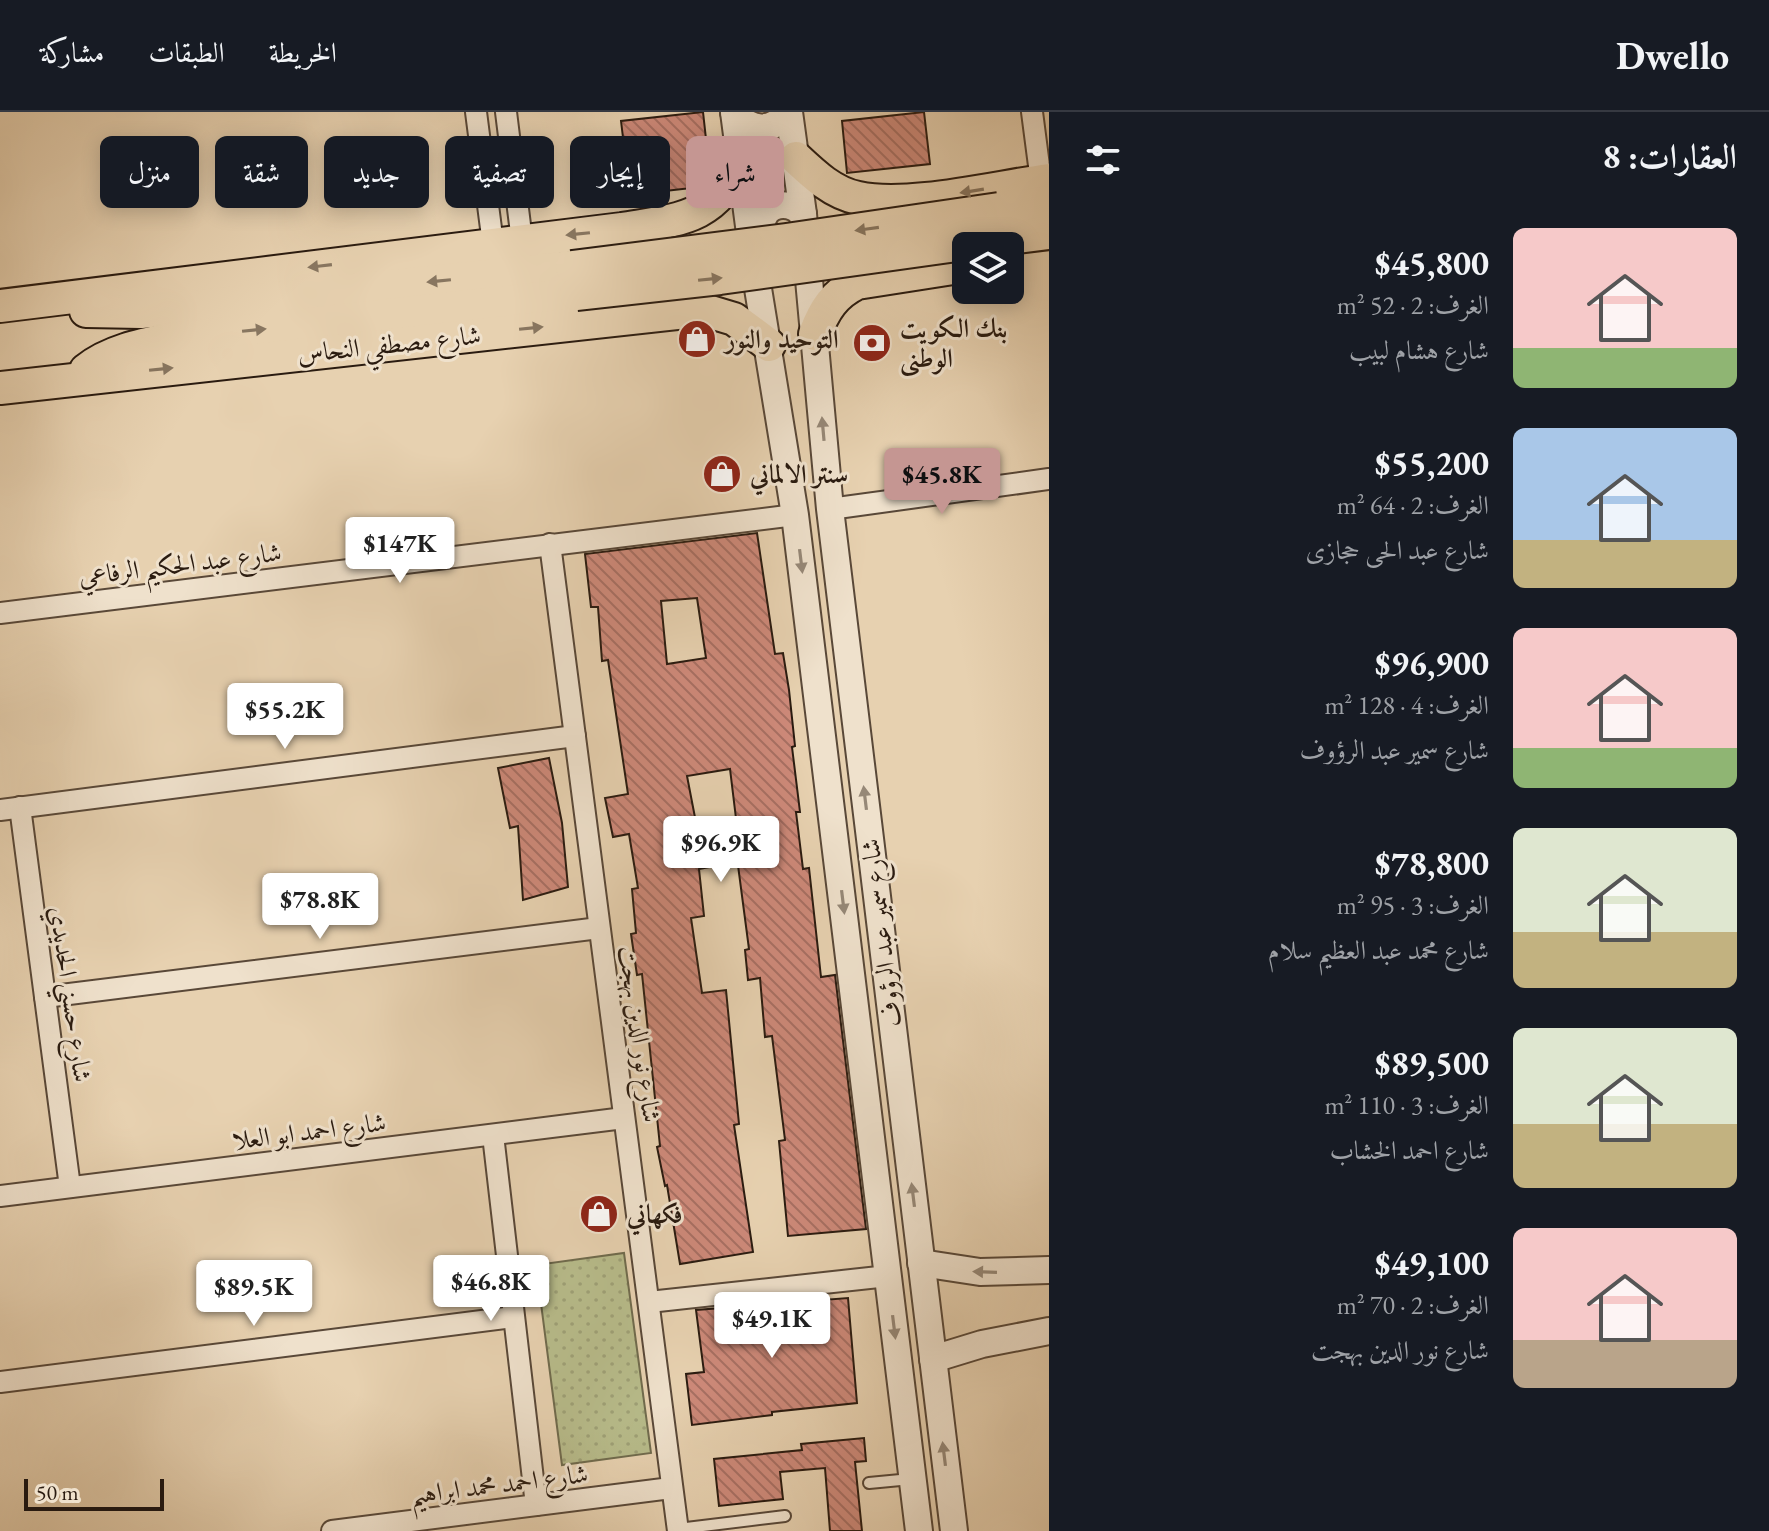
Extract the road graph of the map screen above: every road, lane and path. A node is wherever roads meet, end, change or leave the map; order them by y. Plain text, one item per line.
1 (476, 112) edge
2 (506, 112) edge
3 (734, 112) edge
4 (789, 112) edge
5 (1032, 112) edge
6 (736, 136) edge
7 (796, 158) junction
8 (1046, 188) edge
9 (922, 199) junction
10 (705, 208) edge
11 (746, 208) edge
12 (803, 214) junction
13 (622, 229) junction
14 (1049, 233) edge
15 (508, 242) junction
16 (1049, 255) edge
17 (1024, 258) edge
18 (754, 264) junction
19 (952, 268) edge
20 (925, 272) junction
21 (47, 299) junction
22 (0, 306) edge
23 (634, 316) junction
24 (815, 334) junction
25 (769, 345) junction
26 (74, 379) junction
27 (0, 388) edge
28 (1049, 479) edge
29 (830, 509) junction
30 (795, 515) junction
31 (550, 544) junction
32 (0, 613) edge
33 (575, 736) junction
34 (10, 808) edge
35 (599, 928) junction
36 (45, 997) junction
37 (624, 1118) junction
38 (493, 1135) junction
39 (70, 1187) junction
40 (0, 1196) edge
41 (921, 1263) junction
42 (1049, 1270) edge
43 (888, 1276) junction
44 (649, 1302) junction
45 (513, 1317) junction
46 (1049, 1331) edge
47 (933, 1359) junction
48 (0, 1382) edge
49 (913, 1479) junction
50 (869, 1483) dead end
51 (671, 1488) junction
52 (536, 1505) junction
53 (785, 1516) dead end
54 (678, 1530) edge
55 (332, 1531) edge
56 (919, 1531) edge
57 (954, 1531) edge

1 - 15 street
2 - 15 street
3 - 4 street
3 - 6 street, شارع سمير عبد الرؤوف
4 - 7 street, شارع سمير عبد الرؤوف
5 - 8 street
7 - 9 main road
7 - 12 street, شارع سمير عبد الرؤوف
8 -> 9 main road
8 -> 21 main road, bridge
9 - 20 main road
10 - 13 main road
11 - 18 street, شارع سمير عبد الرؤوف
12 - 18 street
12 - 24 street, شارع سمير عبد الرؤوف
13 -> 15 main road
13 - 23 main road
26 -> 14 main road, bridge
15 -> 21 main road
16 - 17 main road
18 - 25 street, شارع سمير عبد الرؤوف
19 - 20 main road
20 - 24 main road
21 - 22 main road
23 - 25 main road, شارع مصطفي النحاس
26 -> 23 main road, شارع مصطفي النحاس
29 -> 24 street, شارع سمير عبد الرؤوف
25 - 30 street, شارع سمير عبد الرؤوف
26 - 27 main road, شارع مصطفي النحاس
28 - 29 street
41 -> 29 street, شارع سمير عبد الرؤوف
30 - 31 street, شارع عبد الحكيم الرفاعي
30 -> 43 street, شارع سمير عبد الرؤوف
31 - 32 street, شارع عبد الحكيم الرفاعي
31 - 33 street, شارع نور الدين بهجت
33 - 34 street
33 - 35 street, شارع نور الدين بهجت
34 - 36 street, شارع حسني الحديدي
35 - 36 street
35 - 37 street, شارع نور الدين بهجت
36 - 39 street, شارع حسني الحديدي
37 - 38 street, شارع احمد ابو العلا
37 - 44 street, شارع نور الدين بهجت
38 - 39 street, شارع احمد ابو العلا
38 - 45 street
39 - 40 street, شارع احمد ابو العلا
42 -> 41 street
41 - 47 street, شارع سمير عبد الرؤوف
43 - 44 street
43 -> 49 street, شارع سمير عبد الرؤوف
44 - 51 street, شارع نور الدين بهجت
45 - 48 street
45 - 52 street
46 - 47 street
57 -> 47 street, شارع سمير عبد الرؤوف
49 - 50 lane
49 - 56 street, شارع سمير عبد الرؤوف
51 - 52 street, شارع احمد محمد ابراهيم
51 - 54 street, شارع نور الدين بهجت
52 - 55 street, شارع احمد محمد ابراهيم
53 - 54 lane

